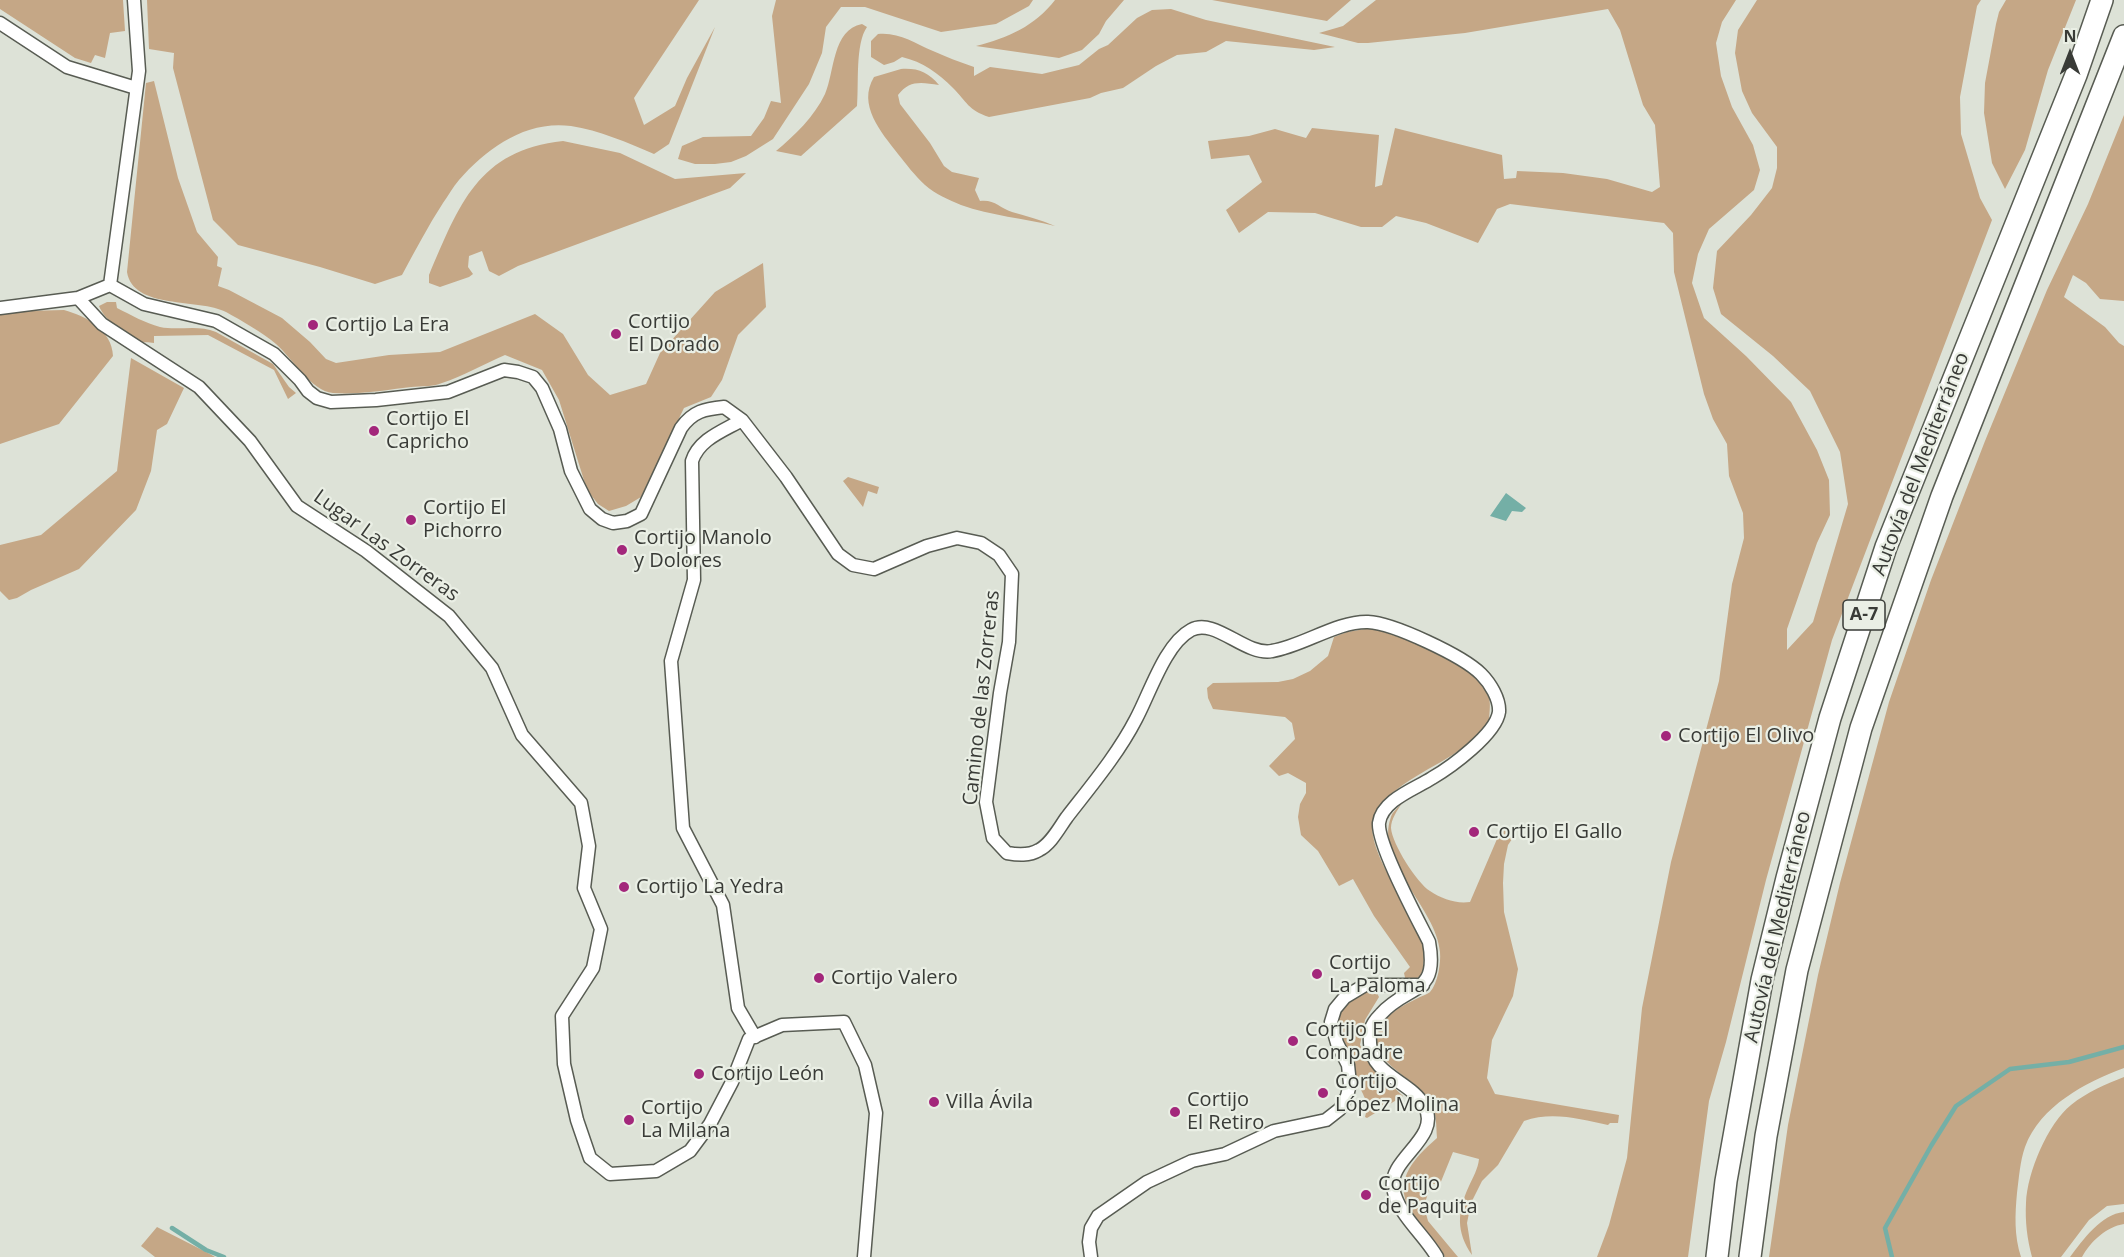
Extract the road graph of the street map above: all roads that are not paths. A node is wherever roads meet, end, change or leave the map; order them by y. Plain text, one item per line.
1 (134, 0) edge
2 (2102, 0) edge
3 (0, 23) edge
4 (2124, 36) edge
5 (136, 88) junction
6 (110, 285) junction
7 (78, 298) junction
8 (0, 308) edge
9 (741, 420) junction
10 (1423, 986) junction
11 (755, 1037) junction
12 (864, 1257) edge
13 (1091, 1257) edge
14 (1437, 1257) edge
15 (1717, 1257) edge
16 (1750, 1257) edge

1 - 5 street
2 - 15 highway, Autovía del Mediterráneo / A-7
3 - 5 street
4 - 16 highway, Autovía del Mediterráneo / A-7
5 - 6 street
6 - 7 street
6 - 9 street, Camino de las Zorreras
7 - 8 street
7 - 11 street, Lugar Las Zorreras
9 - 10 street, Camino de las Zorreras
9 - 11 street
10 - 13 street
10 - 14 street
11 - 12 street

